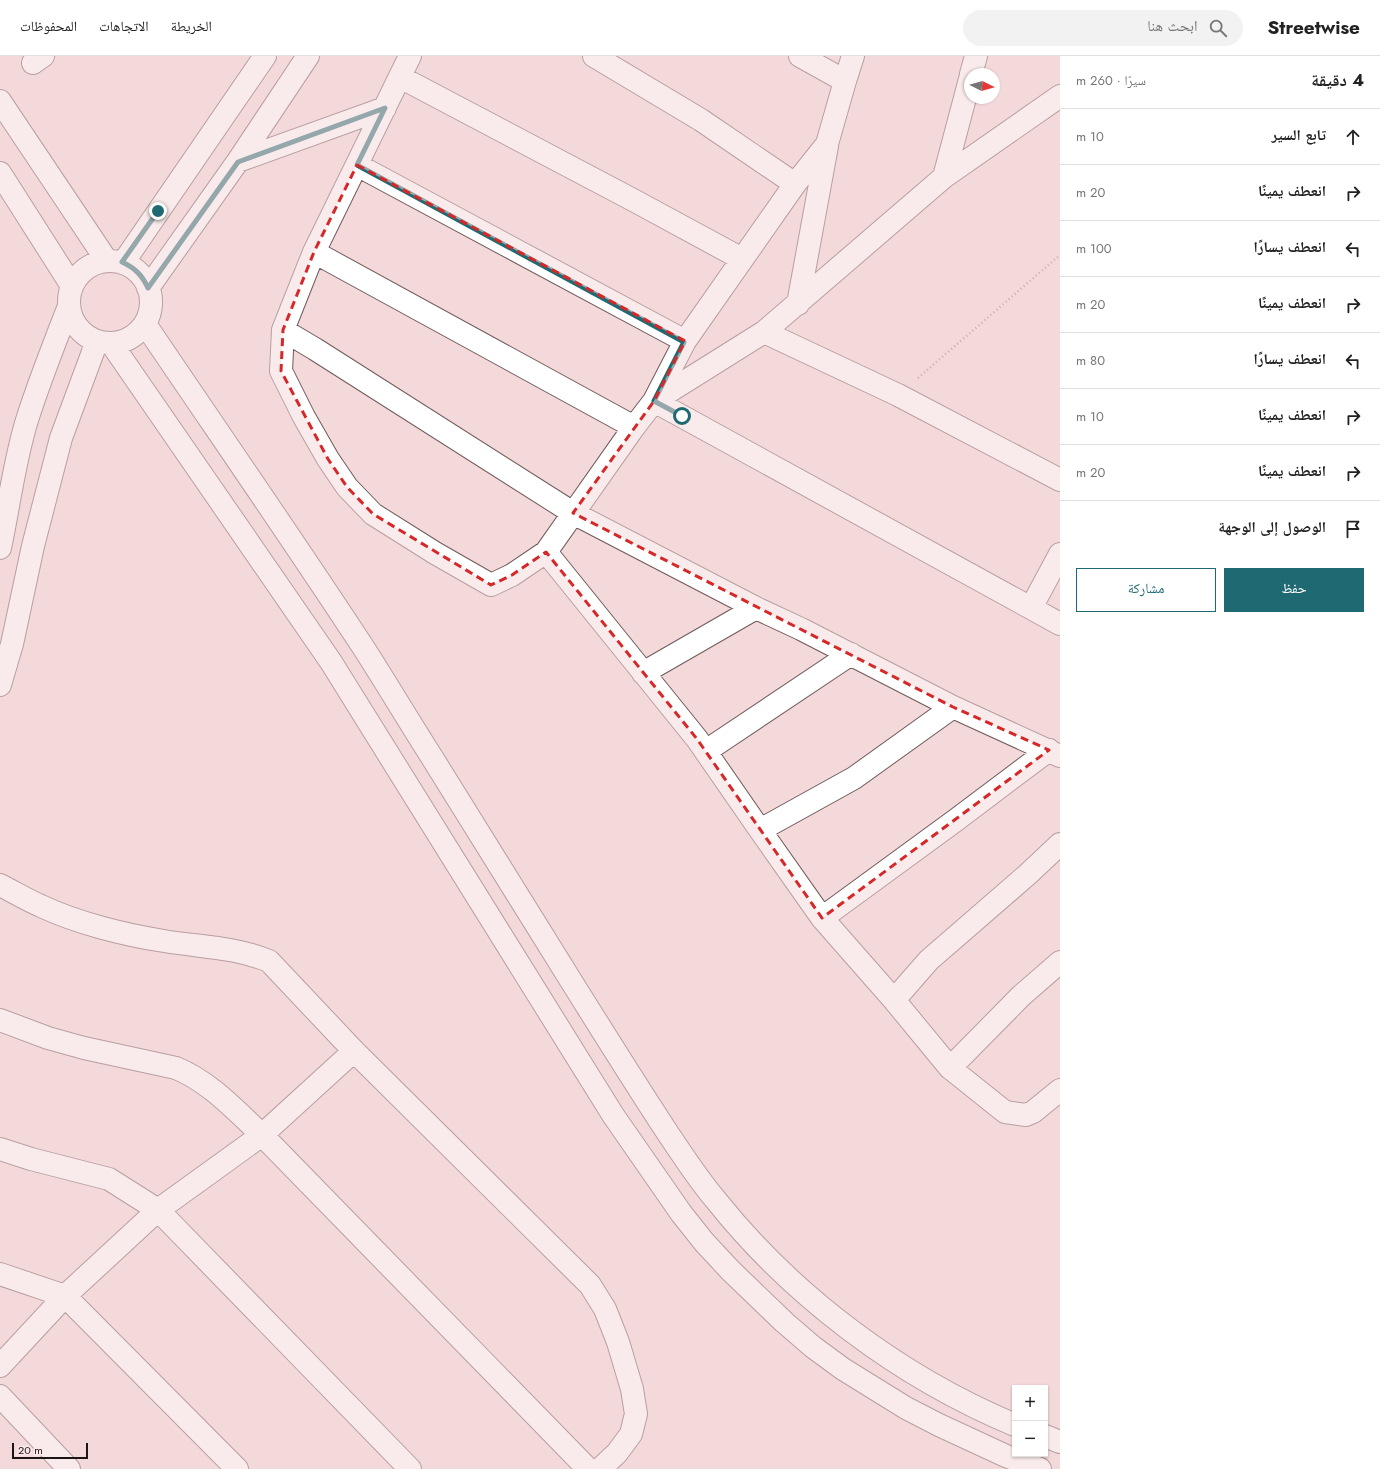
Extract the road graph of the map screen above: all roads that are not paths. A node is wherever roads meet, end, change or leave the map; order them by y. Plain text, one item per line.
1 (265, 56) edge
2 (308, 56) edge
3 (410, 56) edge
4 (594, 56) edge
5 (800, 56) edge
6 (853, 56) edge
7 (976, 56) edge
8 (973, 68) edge
9 (400, 76) junction
10 (845, 81) junction
11 (1060, 96) edge
12 (0, 101) edge
13 (964, 102) edge
14 (385, 108) junction
15 (827, 144) junction
16 (238, 162) junction
17 (357, 165) junction
18 (0, 173) edge
19 (944, 177) junction
20 (795, 184) junction
21 (314, 252) junction
22 (742, 259) junction
23 (115, 262) junction
24 (148, 288) junction
25 (70, 296) junction
26 (798, 304) junction
27 (145, 324) junction
28 (283, 330) junction
29 (764, 332) junction
30 (104, 342) junction
31 (684, 342) junction
32 (654, 401) junction
33 (634, 427) junction
34 (1060, 480) edge
35 (573, 514) junction
36 (0, 548) edge
37 (546, 552) junction
38 (1060, 554) edge
39 (756, 608) junction
40 (1031, 608) junction
41 (1060, 624) edge
42 (851, 654) junction
43 (643, 674) junction
44 (0, 685) edge
45 (953, 707) junction
46 (706, 751) junction
47 (1055, 753) edge
48 (760, 830) junction
49 (1060, 844) edge
50 (0, 885) edge
51 (822, 918) junction
52 (1060, 962) edge
53 (894, 1000) junction
54 (0, 1020) edge
55 (354, 1051) junction
56 (950, 1068) junction
57 (1060, 1090) edge
58 (262, 1135) junction
59 (0, 1149) edge
60 (158, 1210) junction
61 (0, 1274) edge
62 (65, 1296) junction
63 (0, 1366) edge
64 (0, 1396) edge
65 (1012, 1423) edge
66 (1048, 1437) edge
67 (1060, 1442) edge
68 (69, 1469) edge
69 (237, 1469) edge
70 (410, 1469) edge
71 (588, 1469) edge
72 (600, 1469) edge
73 (1040, 1469) edge

1 - 23 street
2 - 16 street
3 - 9 street
4 - 20 street
5 - 10 street
6 - 10 street
7 - 8 street
9 - 14 street
9 - 22 street
10 - 15 street
11 - 19 street
12 - 23 street
13 - 19 street
14 - 16 street
14 - 17 street
15 - 20 street
15 - 26 street
16 - 24 street
17 - 21 street
17 - 31 street
18 - 25 street
19 - 26 street
20 - 22 street
21 - 28 street
21 - 33 street
22 - 31 street
23 - 24 street
23 - 25 street
24 - 27 street
25 - 30 street
25 - 36 street
26 - 29 street
27 - 30 street
27 - 65 street
28 - 35 street
28 - 37 street
29 - 32 street
29 - 34 street
30 - 44 street
30 - 73 street
31 - 32 street
32 - 33 street
32 - 40 street
33 - 35 street
35 - 37 street
35 - 39 street
37 - 43 street
38 - 40 street
39 - 42 street
39 - 43 street
40 - 41 street
42 - 45 street
42 - 46 street
43 - 46 street
45 - 47 street
45 - 48 street
46 - 48 street
47 - 51 street
48 - 51 street
49 - 53 street
50 - 55 street
51 - 53 street
52 - 56 street
53 - 56 street
54 - 58 street
55 - 58 street
55 - 72 street
56 - 57 street
58 - 60 street
58 - 71 street
59 - 60 street
60 - 62 street
60 - 70 street
61 - 62 street
62 - 63 street
62 - 69 street
64 - 68 street
66 - 67 street

